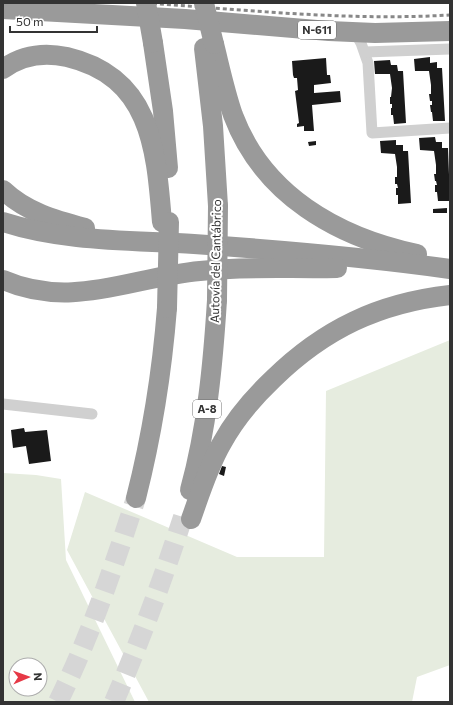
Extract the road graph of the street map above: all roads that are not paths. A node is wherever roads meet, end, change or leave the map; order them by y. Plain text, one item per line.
1 (146, 3) edge
2 (204, 3) edge
3 (3, 9) edge
4 (190, 11) edge
5 (450, 31) edge
6 (355, 32) junction
7 (209, 44) junction
8 (450, 49) edge
9 (365, 52) junction
10 (3, 68) edge
11 (450, 128) edge
12 (3, 190) edge
13 (3, 222) edge
14 (165, 222) junction
15 (3, 232) edge
16 (156, 242) junction
17 (337, 268) junction
18 (448, 270) edge
19 (3, 280) edge
20 (450, 295) edge
21 (3, 404) edge
22 (92, 414) dead end
23 (136, 498) tunnel mouth

1 - 14 highway, bridge
2 - 7 highway, bridge
3 - 4 highway, N-611
4 - 6 highway, N-611
4 - 7 highway, Autovía del Cantábrico / A-8
5 - 6 highway, N-611
6 - 9 street
7 - 18 highway
7 - 20 highway, Autovía del Cantábrico / A-8, bridge
8 - 9 street
9 - 11 street
10 - 14 highway
12 - 16 highway
13 - 16 highway
14 - 23 highway, bridge
15 - 17 highway
16 - 18 highway
17 - 18 highway
17 - 19 highway
21 - 22 street

